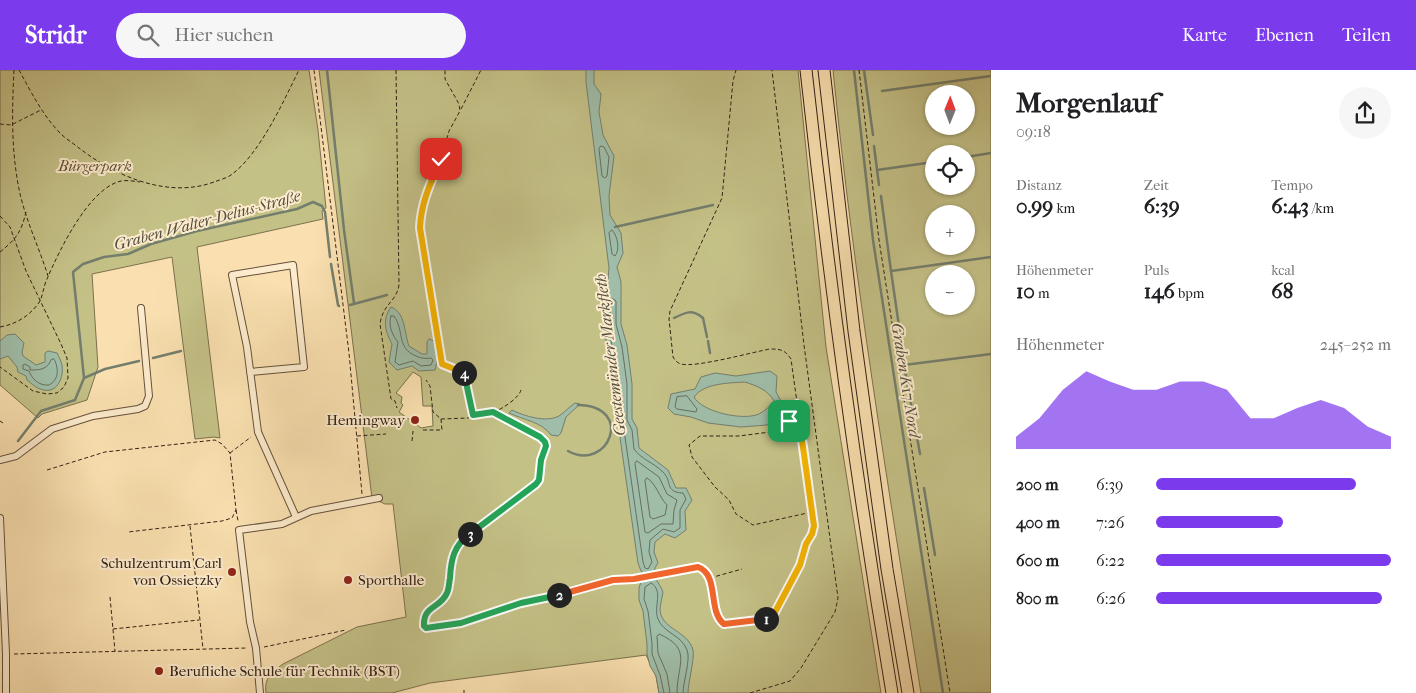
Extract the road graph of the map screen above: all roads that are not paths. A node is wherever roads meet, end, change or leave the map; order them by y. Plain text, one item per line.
1 (806, 70) edge
2 (824, 70) edge
3 (141, 308) dead end
4 (250, 372) junction
5 (0, 460) edge
6 (379, 498) dead end
7 (296, 517) junction
8 (0, 518) edge
9 (2, 630) edge
10 (6, 693) edge
11 (260, 693) edge
12 (892, 693) edge
13 (908, 693) edge

1 - 12 highway
2 - 13 highway
3 - 5 street
4 - 4 street
4 - 7 street
6 - 7 street
7 - 11 street
8 - 9 street
9 - 10 street

